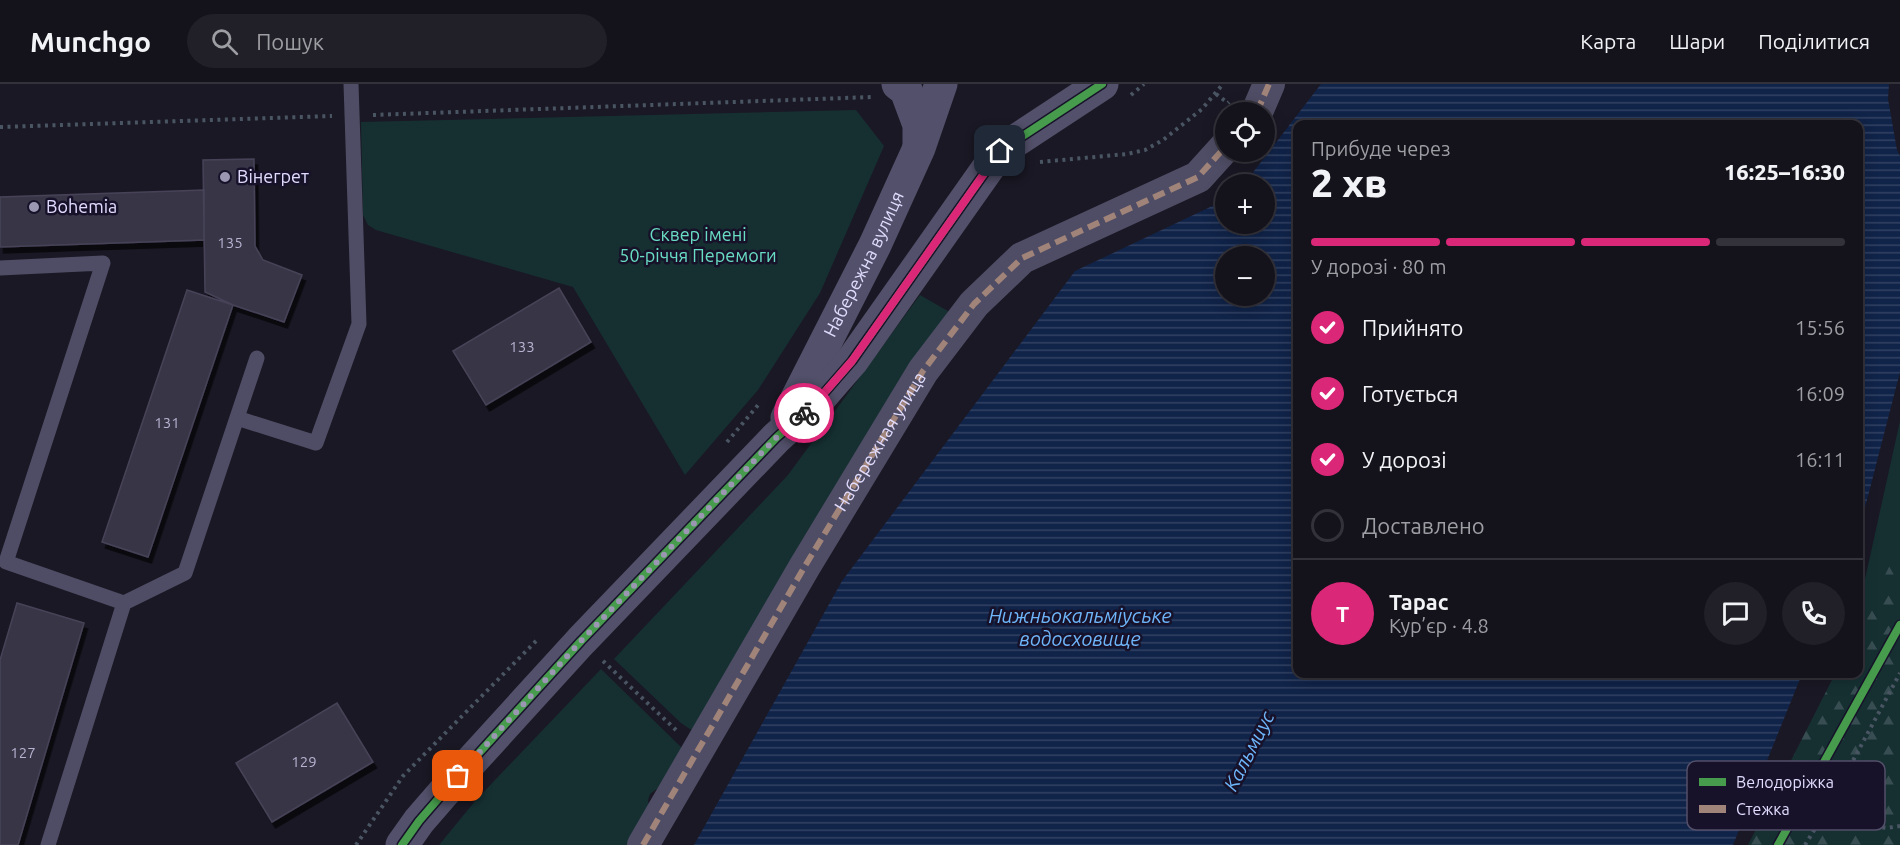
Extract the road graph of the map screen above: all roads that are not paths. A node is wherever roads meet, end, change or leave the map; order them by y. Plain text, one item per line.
1 (351, 84) edge
2 (941, 84) edge
3 (1102, 84) edge
4 (1269, 84) edge
5 (888, 91) edge
6 (1261, 102) edge
7 (919, 148) junction
8 (1215, 158) edge
9 (0, 268) edge
10 (257, 358) dead end
11 (237, 418) junction
12 (776, 438) junction
13 (124, 603) junction
14 (48, 845) edge
15 (402, 845) edge
16 (643, 845) edge

1 - 11 lane
2 - 7 street, Набережна вулиця
3 - 12 street, Набережна вулиця
4 - 6 street
5 - 7 street
7 - 12 street, Набережна вулиця
8 - 16 street, Набережная улица
9 - 13 lane
10 - 11 lane
11 - 13 lane
12 - 15 street, Набережна вулиця
13 - 14 lane

